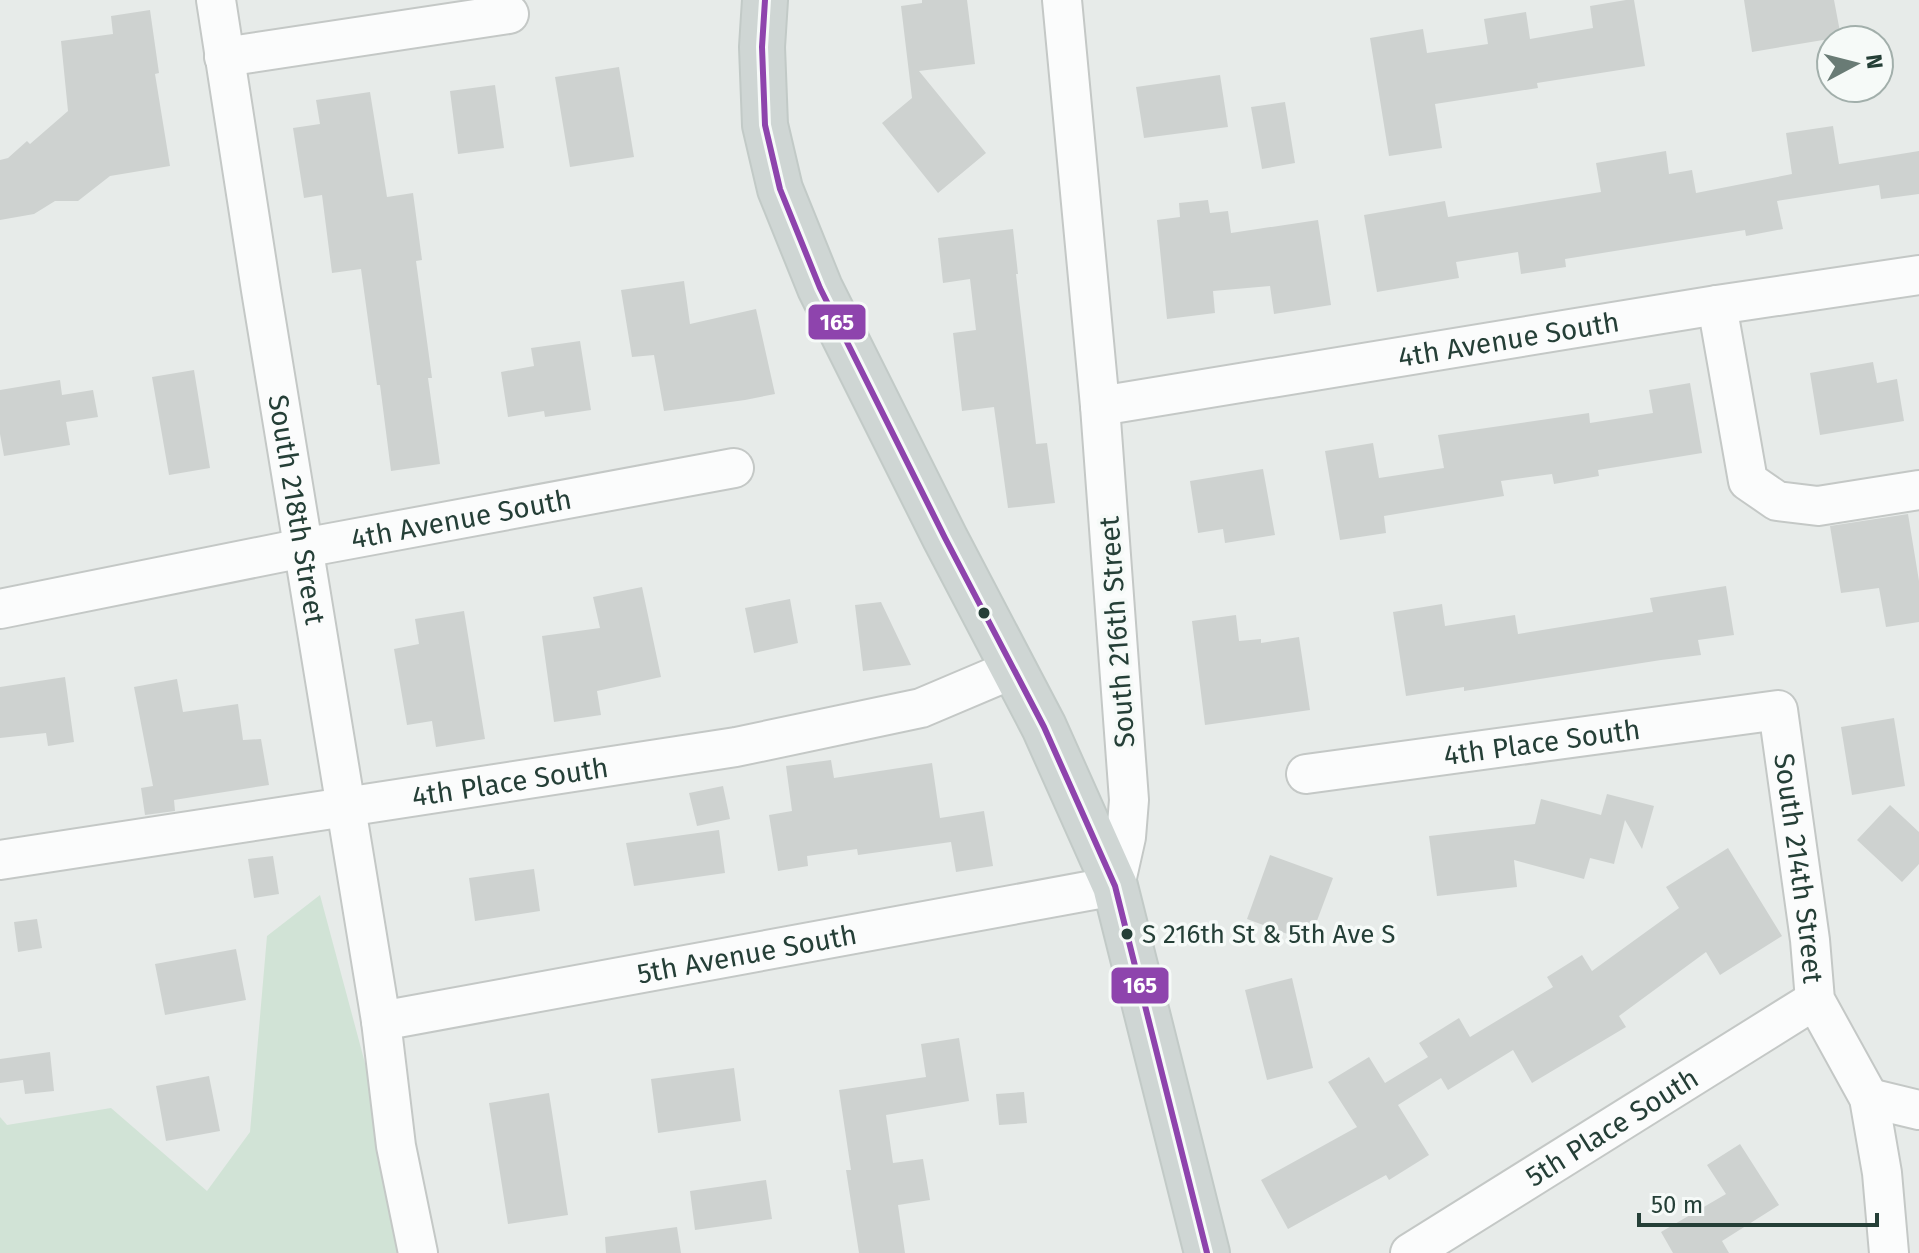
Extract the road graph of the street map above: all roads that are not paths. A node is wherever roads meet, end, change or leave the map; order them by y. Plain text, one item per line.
1 (216, 0) edge
2 (765, 0) edge
3 (1062, 0) edge
4 (509, 14) dead end
5 (224, 57) junction
6 (1919, 275) edge
7 (1717, 305) junction
8 (1100, 406) junction
9 (734, 468) dead end
10 (1919, 490) edge
11 (303, 548) junction
12 (0, 609) edge
13 (1013, 669) junction
14 (1778, 710) joint
15 (1306, 774) dead end
16 (345, 808) junction
17 (0, 860) edge
18 (1115, 886) junction
19 (1815, 1000) junction
20 (381, 1021) junction
21 (1869, 1098) junction
22 (1919, 1110) edge
23 (418, 1253) edge
24 (1207, 1253) edge
25 (1410, 1253) edge
26 (1889, 1253) edge

1 - 5 street, South 218th Street
2 - 13 main road
3 - 8 street, South 216th Street
4 - 5 street
5 - 11 street, South 218th Street
6 - 7 street, 4th Avenue South
7 - 8 street, 4th Avenue South
7 - 10 street
8 - 18 street, South 216th Street
9 - 11 street, 4th Avenue South
11 - 12 street, 4th Avenue South
11 - 16 street, South 218th Street
13 - 16 street, 4th Place South
13 - 18 main road
14 - 15 street, 4th Place South
14 - 19 street, South 214th Street
16 - 17 street, 4th Place South
16 - 20 street, South 218th Street
18 - 20 street, 5th Avenue South
18 - 24 main road, South 216th Street
19 - 21 street, South 214th Street
19 - 25 street, 5th Place South
20 - 23 street, South 218th Street
21 - 22 street
21 - 26 street, South 214th Street

